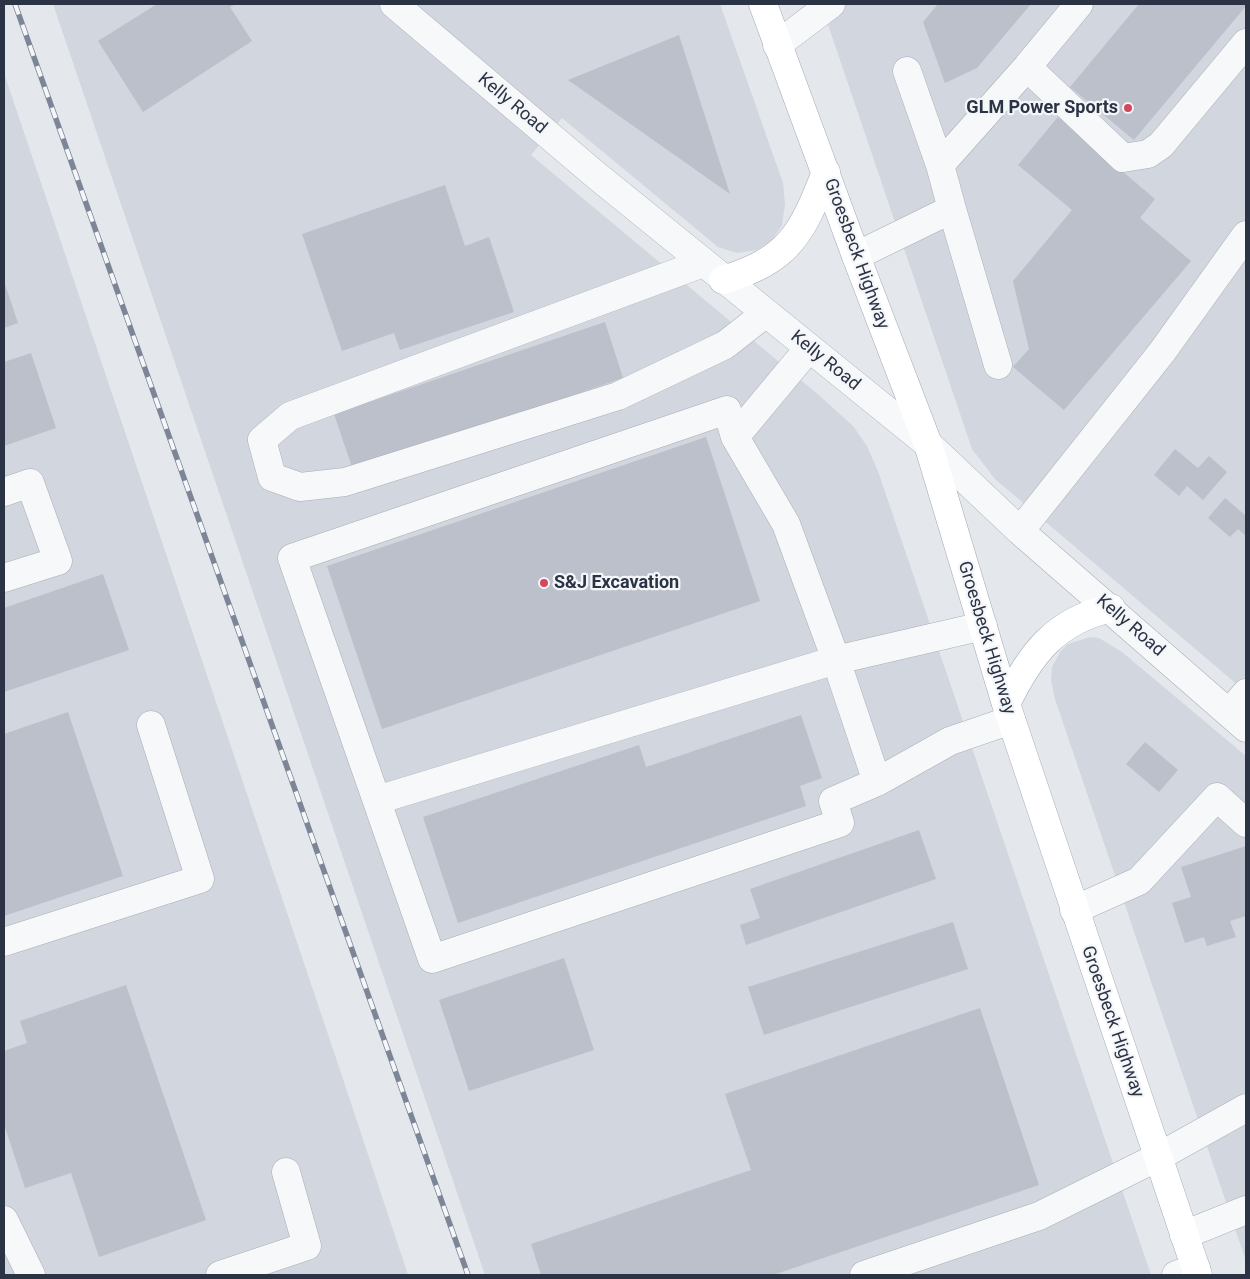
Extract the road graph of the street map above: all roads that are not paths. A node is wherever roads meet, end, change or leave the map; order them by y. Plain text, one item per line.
1 (394, 4) edge
2 (764, 4) edge
3 (831, 4) edge
4 (1078, 4) edge
5 (1246, 43) edge
6 (777, 45) junction
7 (1027, 67) junction
8 (907, 71) dead end
9 (940, 165) junction
10 (826, 172) junction
11 (952, 209) junction
12 (1246, 235) edge
13 (856, 256) junction
14 (713, 271) junction
15 (766, 313) junction
16 (809, 348) junction
17 (998, 365) dead end
18 (735, 437) junction
19 (928, 444) junction
20 (4, 492) edge
21 (1020, 531) junction
22 (4, 578) edge
23 (1111, 608) junction
24 (983, 626) junction
25 (836, 660) junction
26 (1240, 711) edge
27 (1008, 712) junction
28 (151, 726) dead end
29 (877, 782) junction
30 (377, 800) junction
31 (1246, 823) edge
32 (1074, 910) junction
33 (4, 942) edge
34 (1246, 1108) edge
35 (1158, 1157) junction
36 (286, 1172) dead end
37 (1246, 1210) edge
38 (4, 1220) edge
39 (1184, 1235) junction
40 (1190, 1273) edge
41 (31, 1275) edge
42 (220, 1275) edge
43 (864, 1275) edge

1 - 14 street, Kelly Road
2 - 6 main road, Groesbeck Highway
3 - 6 street
4 - 7 street
5 - 7 street
6 - 10 main road, Groesbeck Highway
7 - 9 street
8 - 9 street
9 - 11 street
10 - 13 main road, Groesbeck Highway
10 - 14 main road
11 - 13 street
11 - 17 street
12 - 21 street
13 - 19 main road, Groesbeck Highway
14 - 15 street, Kelly Road
14 - 15 street
15 - 16 street, Kelly Road
16 - 18 street
16 - 19 street, Kelly Road
18 - 25 street
18 - 30 street
19 - 21 street, Kelly Road
19 - 24 main road, Groesbeck Highway
20 - 22 street
21 - 23 street, Kelly Road
23 - 26 street, Kelly Road
23 - 27 main road
24 - 25 street
24 - 27 main road, Groesbeck Highway
25 - 29 street
25 - 30 street
27 - 29 street
27 - 32 main road, Groesbeck Highway
28 - 33 street
29 - 30 street
31 - 32 street
32 - 35 main road, Groesbeck Highway
34 - 35 street
35 - 39 main road, Groesbeck Highway
35 - 43 street
36 - 42 street
37 - 39 street
38 - 41 street
39 - 40 main road, Groesbeck Highway

